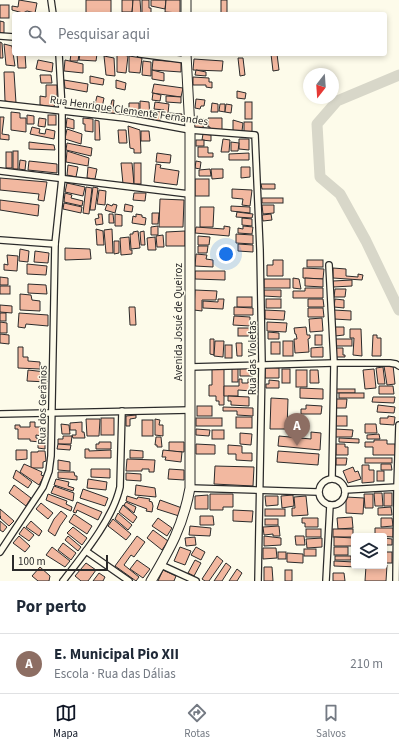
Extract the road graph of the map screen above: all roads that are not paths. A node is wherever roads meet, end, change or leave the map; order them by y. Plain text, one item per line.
1 (51, 0) edge
2 (186, 0) edge
3 (54, 12) edge
4 (186, 12) edge
5 (0, 36) edge
6 (12, 37) edge
7 (59, 56) edge
8 (171, 56) edge
9 (186, 57) edge
10 (0, 104) edge
11 (62, 110) junction
12 (190, 130) junction
13 (255, 135) joint
14 (0, 170) edge
15 (62, 178) junction
16 (189, 194) junction
17 (0, 240) edge
18 (54, 244) junction
19 (329, 265) dead end
20 (334, 363) junction
21 (262, 364) junction
22 (399, 366) edge
23 (190, 367) junction
24 (190, 410) junction
25 (122, 411) junction
26 (51, 413) junction
27 (0, 414) edge
28 (399, 426) edge
29 (332, 478) junction
30 (397, 486) junction
31 (190, 488) junction
32 (345, 490) junction
33 (260, 491) junction
34 (318, 492) junction
35 (330, 505) junction
36 (398, 505) edge
37 (86, 551) junction
38 (0, 552) edge
39 (161, 565) junction
40 (63, 581) edge
41 (129, 581) edge
42 (151, 581) edge
43 (196, 581) edge
44 (258, 581) edge
45 (326, 581) edge
46 (396, 581) edge

1 - 3 street
2 - 4 main road
5 - 6 street
7 - 11 street, Rua dos Gerânios
8 - 9 street
9 - 12 main road, Avenida Josué de Queiroz
10 - 11 street, Rua Henrique Clemente Fernandes
11 - 12 street, Rua Henrique Clemente Fernandes
11 - 15 street, Rua dos Gerânios
12 - 13 street, Rua Henrique Clemente Fernandes
12 - 16 main road, Avenida Josué de Queiroz
13 - 21 street, Rua das Violetas
14 - 15 street
15 - 16 street
15 - 18 street, Rua dos Gerânios
16 - 23 main road, Avenida Josué de Queiroz
17 - 18 street
18 - 26 street, Rua dos Gerânios
19 - 20 street
20 - 21 street
20 - 22 street
20 - 29 street
21 - 23 street
21 - 33 street, Rua das Violetas
23 - 24 main road, Avenida Josué de Queiroz
24 - 25 street
24 - 31 main road, Avenida Josué de Queiroz
25 - 26 street
25 - 37 street
26 - 27 street
26 - 38 street, Rua dos Gerânios
28 - 30 street
29 - 32 street
29 - 34 street
30 - 32 street
30 - 36 street
31 - 33 street
31 - 39 main road, Avenida Josué de Queiroz
32 - 35 street
33 - 34 street
33 - 44 street, Rua das Violetas
34 - 35 street
35 - 45 street
36 - 46 street
37 - 40 street
37 - 41 street
39 - 42 main road, Avenida Josué de Queiroz
39 - 43 street

